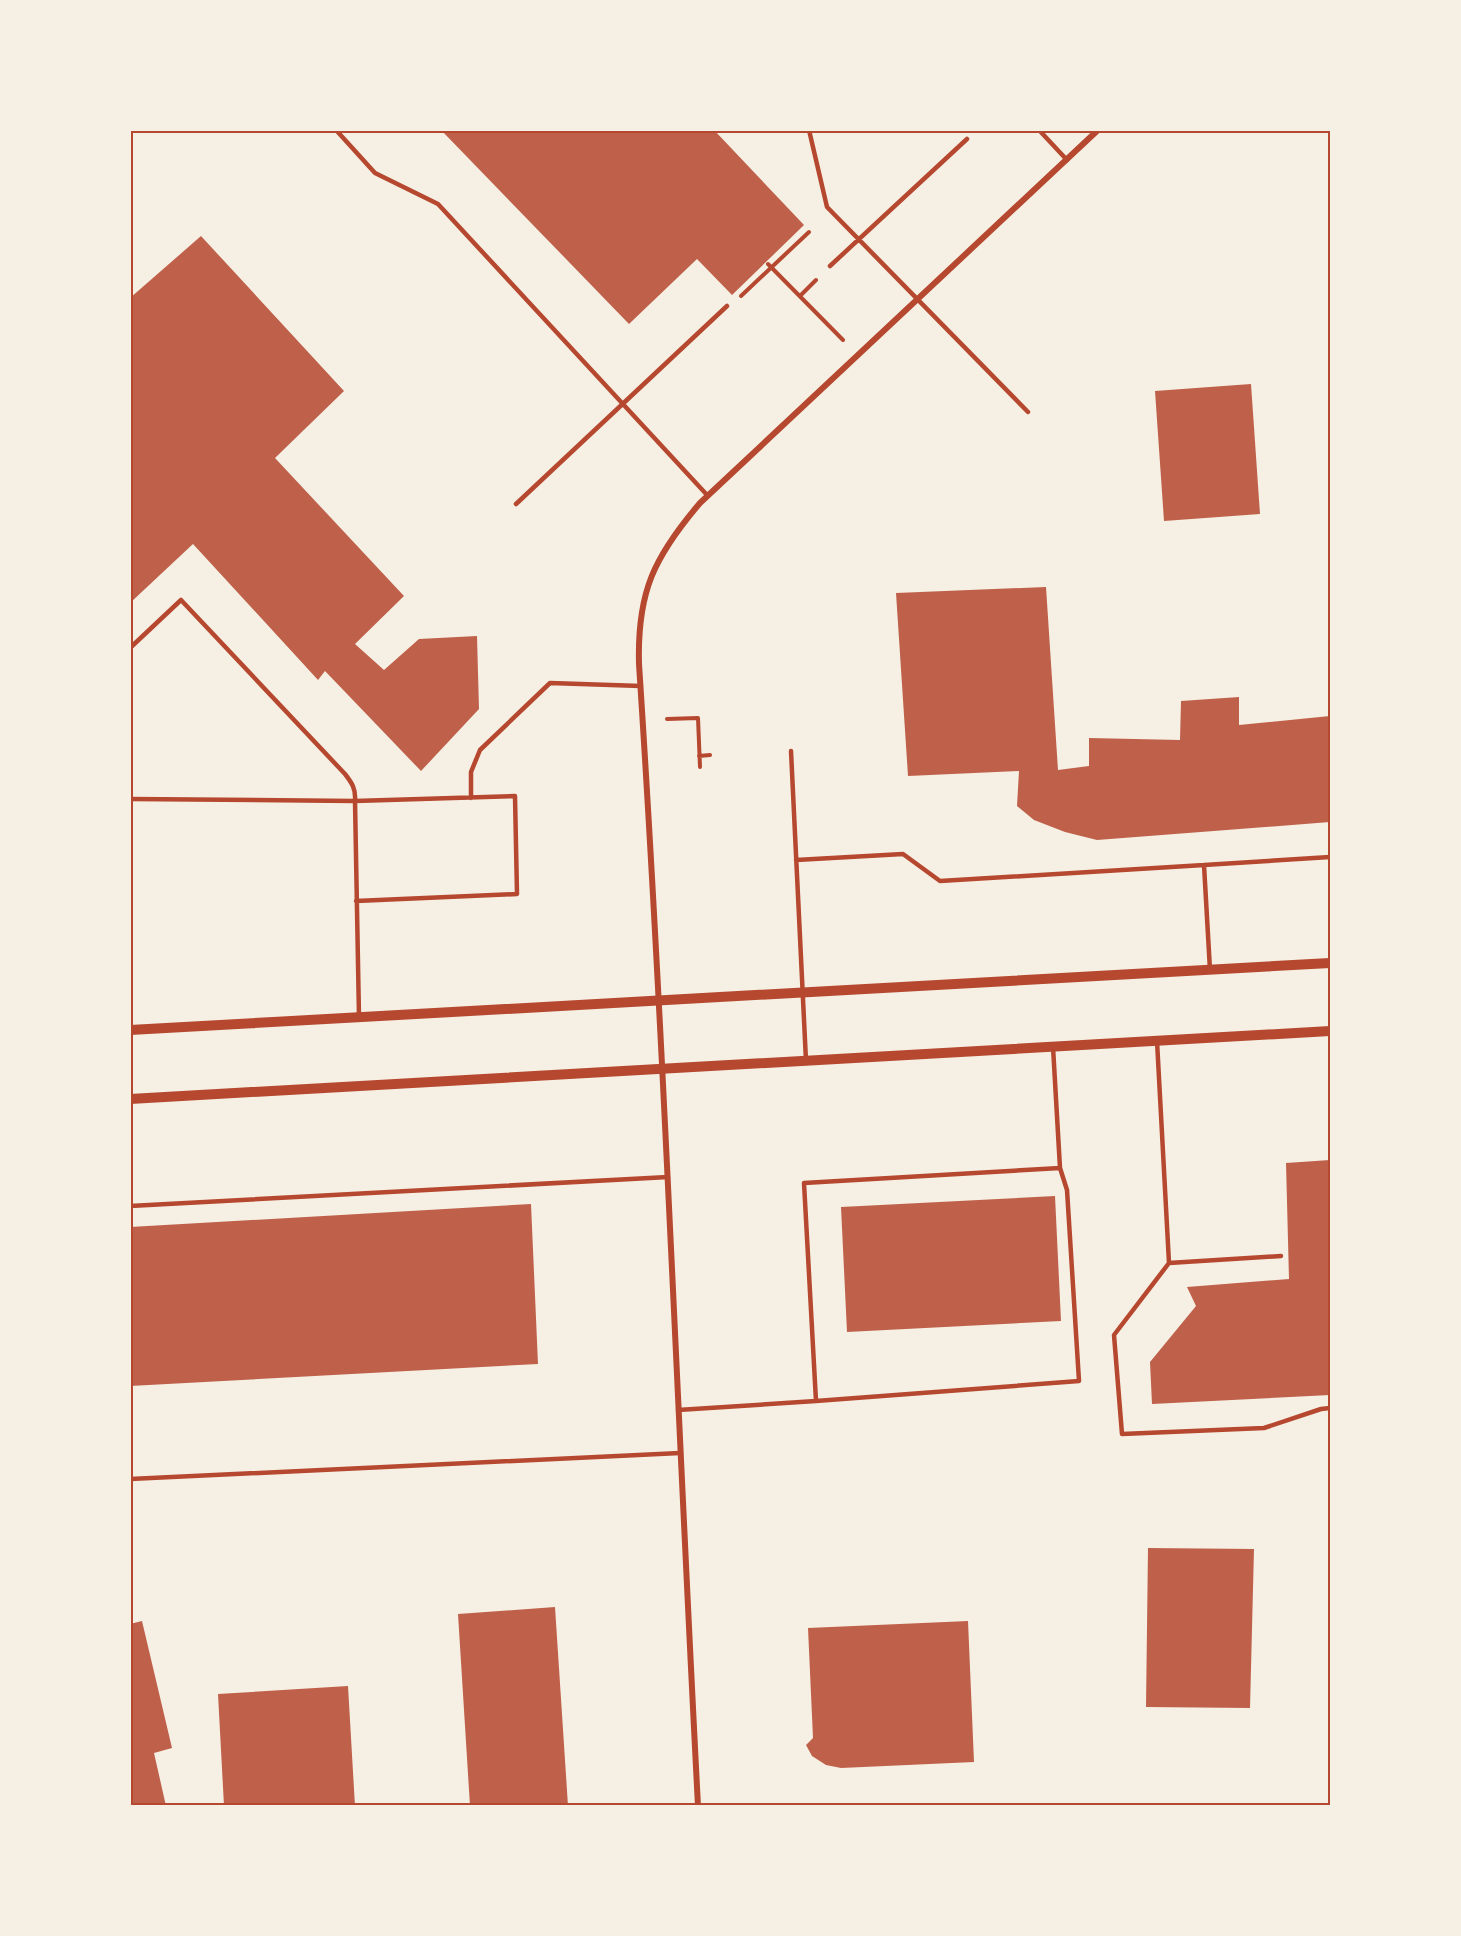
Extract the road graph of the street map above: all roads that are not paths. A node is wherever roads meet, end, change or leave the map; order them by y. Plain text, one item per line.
1 (336, 130) edge
2 (809, 130) edge
3 (1039, 130) edge
4 (1098, 130) edge
5 (967, 139) dead end
6 (1067, 160) junction
7 (858, 240) junction
8 (830, 266) dead end
9 (918, 299) junction
10 (728, 306) dead end
11 (623, 404) junction
12 (1028, 412) dead end
13 (708, 496) junction
14 (516, 504) dead end
15 (130, 648) edge
16 (641, 686) junction
17 (791, 751) dead end
18 (471, 798) junction
19 (130, 799) edge
20 (355, 801) junction
21 (1330, 856) edge
22 (796, 860) junction
23 (1204, 865) junction
24 (356, 902) junction
25 (1330, 963) edge
26 (1209, 970) junction
27 (803, 992) junction
28 (660, 1000) junction
29 (359, 1017) junction
30 (130, 1030) edge
31 (1330, 1031) edge
32 (1157, 1041) junction
33 (1053, 1047) junction
34 (806, 1061) junction
35 (662, 1069) junction
36 (130, 1099) edge
37 (1060, 1167) junction
38 (668, 1178) junction
39 (130, 1206) edge
40 (1281, 1256) dead end
41 (1169, 1263) junction
42 (816, 1401) junction
43 (1330, 1408) edge
44 (678, 1410) junction
45 (680, 1453) junction
46 (130, 1479) edge
47 (698, 1806) edge

1 - 11 lane
2 - 7 lane
3 - 6 lane
4 - 6 street
5 - 7 lane
6 - 9 street
7 - 8 lane
7 - 9 lane
9 - 12 lane
9 - 13 street
10 - 11 lane
11 - 13 lane
11 - 14 lane
13 - 16 street
15 - 20 lane
16 - 18 lane
16 - 28 street
17 - 22 lane
18 - 20 lane
18 - 24 lane
19 - 20 lane
20 - 24 lane
21 - 23 lane
22 - 23 lane
22 - 27 lane
23 - 26 lane
24 - 29 lane
25 - 26 street
26 - 27 street
27 - 28 street
27 - 34 lane
28 - 29 street
28 - 35 street
29 - 30 street
31 - 32 street
32 - 33 street
32 - 41 lane
33 - 34 street
33 - 37 lane
34 - 35 street
35 - 36 street
35 - 38 street
37 - 42 lane
37 - 42 lane
38 - 39 lane
38 - 44 street
40 - 41 lane
41 - 43 lane
42 - 44 lane
44 - 45 street
45 - 46 lane
45 - 47 street

